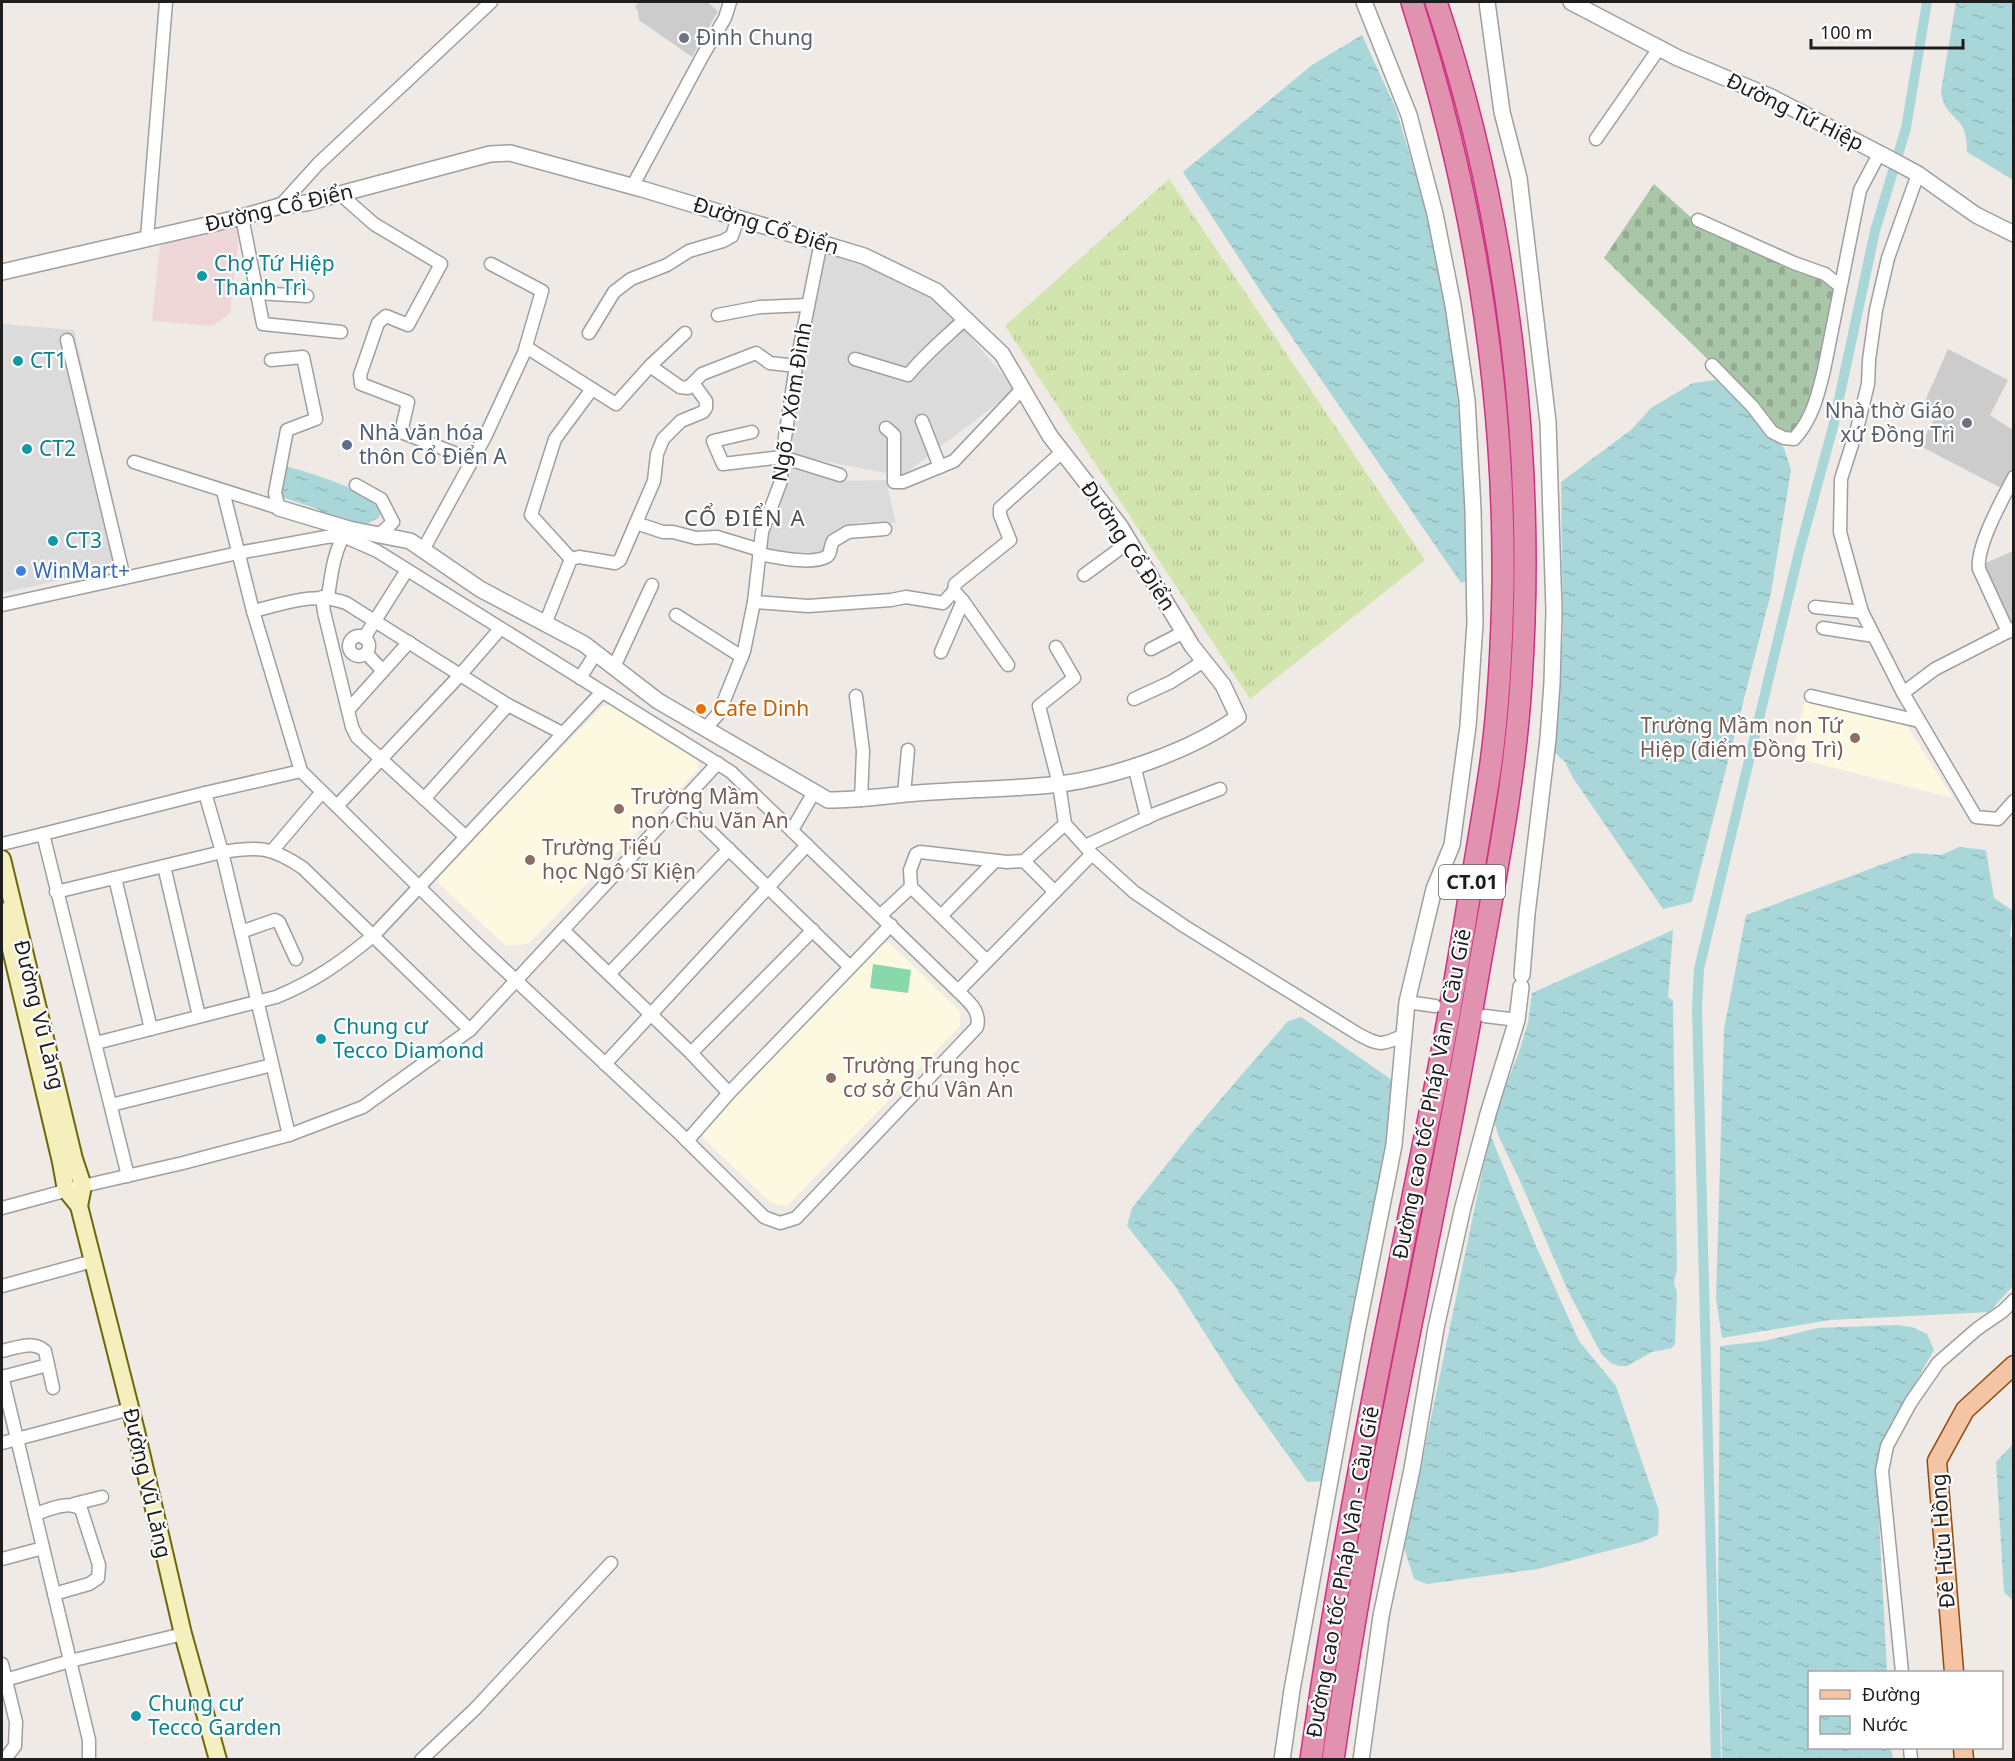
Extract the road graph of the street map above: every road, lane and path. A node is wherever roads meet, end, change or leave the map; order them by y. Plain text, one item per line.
1 (166, 2) edge
2 (491, 2) edge
3 (731, 2) edge
4 (1364, 2) edge
5 (1412, 2) edge
6 (1436, 2) edge
7 (1487, 2) edge
8 (1571, 2) edge
9 (1660, 47) junction
10 (1596, 139) dead end
11 (1885, 156) junction
12 (1915, 172) junction
13 (632, 187) junction
14 (340, 194) junction
15 (280, 206) junction
16 (242, 217) junction
17 (738, 218) junction
18 (1698, 220) dead end
19 (2013, 234) edge
20 (147, 238) junction
21 (822, 242) junction
22 (491, 264) dead end
23 (2, 272) edge
24 (1840, 286) junction
25 (257, 293) junction
26 (307, 296) dead end
27 (808, 305) junction
28 (718, 315) dead end
29 (965, 318) junction
30 (341, 332) dead end
31 (589, 333) dead end
32 (685, 333) dead end
33 (67, 340) dead end
34 (526, 347) junction
35 (855, 359) dead end
36 (271, 360) dead end
37 (1712, 365) dead end
38 (650, 366) junction
39 (796, 366) junction
40 (693, 383) junction
41 (592, 389) junction
42 (1022, 389) junction
43 (922, 421) dead end
44 (886, 428) dead end
45 (752, 432) dead end
46 (1062, 452) junction
47 (782, 457) junction
48 (472, 460) junction
49 (134, 462) dead end
50 (940, 467) junction
51 (840, 475) dead end
52 (2013, 477) edge
53 (356, 485) dead end
54 (223, 491) junction
55 (279, 508) junction
56 (636, 523) junction
57 (885, 529) dead end
58 (346, 533) junction
59 (379, 535) junction
60 (1129, 542) junction
61 (423, 550) junction
62 (760, 552) junction
63 (238, 553) junction
64 (571, 559) junction
65 (406, 570) junction
66 (1084, 575) dead end
67 (124, 578) junction
68 (652, 585) dead end
69 (954, 591) junction
70 (325, 597) junction
71 (963, 601) junction
72 (754, 602) junction
73 (2, 604) edge
74 (1815, 607) dead end
75 (253, 611) junction
76 (1862, 612) junction
77 (676, 615) dead end
78 (375, 621) junction
79 (545, 624) junction
80 (1823, 627) dead end
81 (500, 628) junction
82 (2011, 630) edge
83 (1184, 632) junction
84 (1874, 636) junction
85 (364, 638) junction
86 (409, 642) junction
87 (1056, 646) dead end
88 (350, 649) junction
89 (1151, 649) dead end
90 (334, 652) junction
91 (941, 652) dead end
92 (366, 653) junction
93 (596, 653) junction
94 (742, 657) junction
95 (1204, 661) junction
96 (1008, 665) dead end
97 (614, 667) junction
98 (383, 671) junction
99 (461, 674) junction
100 (580, 678) junction
101 (602, 692) junction
102 (1903, 693) junction
103 (856, 696) dead end
104 (1811, 696) dead end
105 (1134, 699) dead end
106 (508, 705) junction
107 (348, 710) junction
108 (1919, 720) junction
109 (705, 729) junction
110 (562, 733) junction
111 (908, 750) dead end
112 (382, 760) junction
113 (718, 763) junction
114 (1134, 765) junction
115 (301, 771) junction
116 (1059, 784) junction
117 (1220, 789) dead end
118 (322, 792) junction
119 (814, 792) junction
120 (205, 793) junction
121 (904, 794) junction
122 (424, 799) junction
123 (861, 800) junction
124 (2013, 801) edge
125 (681, 803) junction
126 (337, 806) junction
127 (1147, 818) junction
128 (1065, 824) junction
129 (792, 830) junction
130 (43, 834) junction
131 (466, 837) junction
132 (2, 844) edge
133 (807, 845) junction
134 (729, 849) junction
135 (1088, 850) junction
136 (272, 851) junction
137 (222, 852) junction
138 (2, 859) edge
139 (995, 861) junction
140 (1024, 861) junction
141 (164, 866) junction
142 (115, 878) junction
143 (768, 886) junction
144 (419, 887) junction
145 (911, 887) junction
146 (56, 892) junction
147 (1054, 892) junction
148 (2, 911) edge
149 (881, 915) junction
150 (940, 916) junction
151 (891, 925) junction
152 (563, 930) junction
153 (813, 930) junction
154 (241, 932) junction
155 (373, 936) junction
156 (296, 959) dead end
157 (987, 962) junction
158 (850, 967) junction
159 (609, 974) junction
160 (516, 980) junction
161 (958, 991) junction
162 (257, 1002) junction
163 (1407, 1002) junction
164 (1435, 1006) dead end
165 (651, 1014) junction
166 (199, 1016) junction
167 (1485, 1016) dead end
168 (1517, 1020) junction
169 (151, 1029) junction
170 (470, 1030) junction
171 (1402, 1036) junction
172 (96, 1042) junction
173 (691, 1053) junction
174 (605, 1064) junction
175 (272, 1065) junction
176 (729, 1093) junction
177 (111, 1105) junction
178 (289, 1135) junction
179 (687, 1141) junction
180 (128, 1176) junction
181 (83, 1186) junction
182 (66, 1190) junction
183 (79, 1206) junction
184 (2, 1208) edge
185 (93, 1261) junction
186 (2, 1286) edge
187 (2013, 1300) edge
188 (2, 1351) edge
189 (48, 1365) junction
190 (2013, 1365) edge
191 (2, 1376) edge
192 (53, 1388) dead end
193 (130, 1409) junction
194 (17, 1439) junction
195 (2, 1443) edge
196 (102, 1497) dead end
197 (74, 1504) junction
198 (35, 1514) junction
199 (43, 1548) junction
200 (2, 1559) edge
201 (611, 1563) dead end
202 (54, 1594) junction
203 (183, 1634) junction
204 (70, 1661) junction
205 (2, 1664) edge
206 (1902, 1671) edge
207 (1954, 1671) edge
208 (4, 1681) edge
209 (15, 1746) junction
210 (2, 1750) edge
211 (4, 1760) edge
212 (89, 1760) edge
213 (218, 1760) edge
214 (421, 1760) edge
215 (1282, 1760) edge
216 (1311, 1760) edge
217 (1333, 1760) edge
218 (1361, 1760) edge

1 - 20 street
2 - 15 street
3 - 13 street
4 - 163 street
5 - 216 highway, Đường cao tốc Pháp Vân - Cầu Giẽ / CT.01
6 - 217 highway, Đường cao tốc Pháp Vân - Cầu Giẽ / CT.01
7 - 168 street
8 - 9 street, Đường Tứ Hiệp
9 - 10 street
9 - 11 street, Đường Tứ Hiệp
11 - 12 street, Đường Tứ Hiệp
11 - 24 street
12 - 19 street, Đường Tứ Hiệp
12 - 76 street
13 - 14 street, Đường Cổ Điển
13 - 17 street, Đường Cổ Điển
14 - 15 street, Đường Cổ Điển
14 - 48 street
15 - 16 street, Đường Cổ Điển
16 - 20 street, Đường Cổ Điển
16 - 25 street
17 - 21 street, Đường Cổ Điển
17 - 31 street
18 - 24 street
20 - 23 street, Đường Cổ Điển
21 - 27 street, Ngõ 1 Xóm Đình
21 - 29 street, Đường Cổ Điển
22 - 34 street
24 - 37 street
25 - 26 street
25 - 30 street
27 - 28 street, Ngõ 1 Xóm Đình
27 - 39 street, Ngõ 1 Xóm Đình
29 - 35 street
29 - 42 street, Đường Cổ Điển
32 - 38 street
33 - 67 street
34 - 41 street
34 - 48 street
36 - 55 street
38 - 40 street
38 - 41 street
39 - 40 street, Ngõ 1 Xóm Đình
39 - 47 street, Ngõ 1 Xóm Đình
40 - 56 street
41 - 64 street
42 - 46 street, Đường Cổ Điển
42 - 50 street
43 - 50 street
44 - 50 street
45 - 47 street, Ngõ 1 Xóm Đình
46 - 60 street, Đường Cổ Điển
46 - 69 street
47 - 51 street, Ngõ 1 Xóm Đình
47 - 62 street, Ngõ 1 Xóm Đình
48 - 61 street
49 - 54 street
52 - 82 street
53 - 59 street
54 - 55 street
54 - 63 street
55 - 58 street, Đường Cổ Điển
56 - 62 street
56 - 64 street
57 - 62 street
58 - 59 street, Đường Cổ Điển
58 - 63 street
58 - 65 street
58 - 70 street
59 - 61 street, Đường Cổ Điển
60 - 66 street
60 - 83 street, Đường Cổ Điển
61 - 79 street, Đường Cổ Điển
62 - 72 street, Ngõ 1 Xóm Đình
63 - 67 street
63 - 75 street
64 - 79 street
65 - 78 street
65 - 81 street
67 - 73 street
68 - 97 street
69 - 71 street
69 - 72 street
70 - 75 street
70 - 78 street
70 - 90 street
71 - 91 street
71 - 96 street
72 - 94 street, Ngõ 1 Xóm Đình
74 - 76 street
75 - 115 street
76 - 84 street
77 - 94 street
78 - 85 street
78 - 86 street
79 - 93 street, Đường Cổ Điển
80 - 84 street
81 - 99 street
81 - 100 street
82 - 102 street
83 - 89 street
83 - 95 street, Đường Cổ Điển
84 - 102 street
85 - 88 street
85 - 92 street
86 - 98 street
86 - 99 street
87 - 116 street
88 - 90 street
88 - 92 street
90 - 107 street
92 - 98 street
93 - 97 street, Đường Cổ Điển
93 - 100 street
94 - 109 street, Ngõ 1 Xóm Đình
95 - 105 street
95 - 114 street, Đường Cổ Điển
97 - 109 street, Đường Cổ Điển
98 - 107 street
99 - 106 street
99 - 112 street
100 - 101 street
101 - 110 street
101 - 113 street
102 - 108 street
103 - 123 street
104 - 108 street
106 - 110 street
106 - 122 street
107 - 112 street
108 - 124 street
109 - 119 street, Đường Cổ Điển
110 - 131 street
111 - 121 street
112 - 122 street
112 - 126 street
113 - 125 street
113 - 129 street
114 - 116 street, Đường Cổ Điển
114 - 127 street
115 - 118 street
115 - 120 street
116 - 121 street, Đường Cổ Điển
116 - 128 street
117 - 127 street
118 - 126 street
118 - 136 street
119 - 123 street, Đường Cổ Điển
119 - 129 street
120 - 130 street
120 - 137 street
121 - 123 street, Đường Cổ Điển
122 - 131 street
125 - 134 street
125 - 152 street
126 - 144 street
127 - 135 street
128 - 135 street
128 - 140 street
129 - 133 street
130 - 132 street
130 - 146 street
131 - 144 street
133 - 143 street
133 - 149 street
134 - 143 street
134 - 159 street
135 - 147 street
135 - 171 street
136 - 137 street
136 - 155 street
137 - 141 street
137 - 154 street
138 - 181 main road, Đường Vũ Lăng
139 - 140 street
139 - 145 street
139 - 150 street
140 - 147 street
141 - 142 street
141 - 166 street
142 - 146 street
142 - 169 street
143 - 153 street
143 - 165 street
144 - 155 street
144 - 160 street
145 - 149 street
145 - 150 street
146 - 172 street
147 - 157 street
148 - 182 main road, Đường Vũ Lăng
149 - 151 street
150 - 157 street
151 - 158 street
151 - 161 street
152 - 159 street
152 - 160 street
153 - 158 street
153 - 173 street
154 - 156 street
154 - 162 street
155 - 162 street
155 - 170 street
157 - 161 street
158 - 176 street
159 - 165 street
160 - 170 street
160 - 174 street
161 - 179 street
162 - 166 street
162 - 175 street
163 - 164 street
163 - 171 street
165 - 173 street
165 - 174 street
166 - 169 street
167 - 168 street
168 - 218 street
169 - 172 street
170 - 178 street
171 - 215 street
172 - 177 street
173 - 176 street
174 - 179 street
175 - 177 street
175 - 178 street
176 - 179 street
177 - 180 street
178 - 180 street
180 - 181 street
181 - 182 street
181 - 183 main road, Đường Vũ Lăng
182 - 183 main road, Đường Vũ Lăng
182 - 184 street
183 - 185 main road, Đường Vũ Lăng
185 - 186 street
185 - 193 main road, Đường Vũ Lăng
187 - 206 street
188 - 189 street
189 - 191 street
189 - 192 street
190 - 207 main road, Đê Hữu Hồng
191 - 194 street
193 - 194 street
193 - 203 main road, Đường Vũ Lăng
194 - 195 street
194 - 198 street
196 - 197 street
197 - 198 street
197 - 202 street
198 - 199 street
199 - 200 street
199 - 202 street
201 - 214 street
202 - 204 street
203 - 204 street
203 - 213 main road, Đường Vũ Lăng
204 - 208 street
204 - 212 street
205 - 208 street
208 - 209 street
209 - 210 street
209 - 211 street

